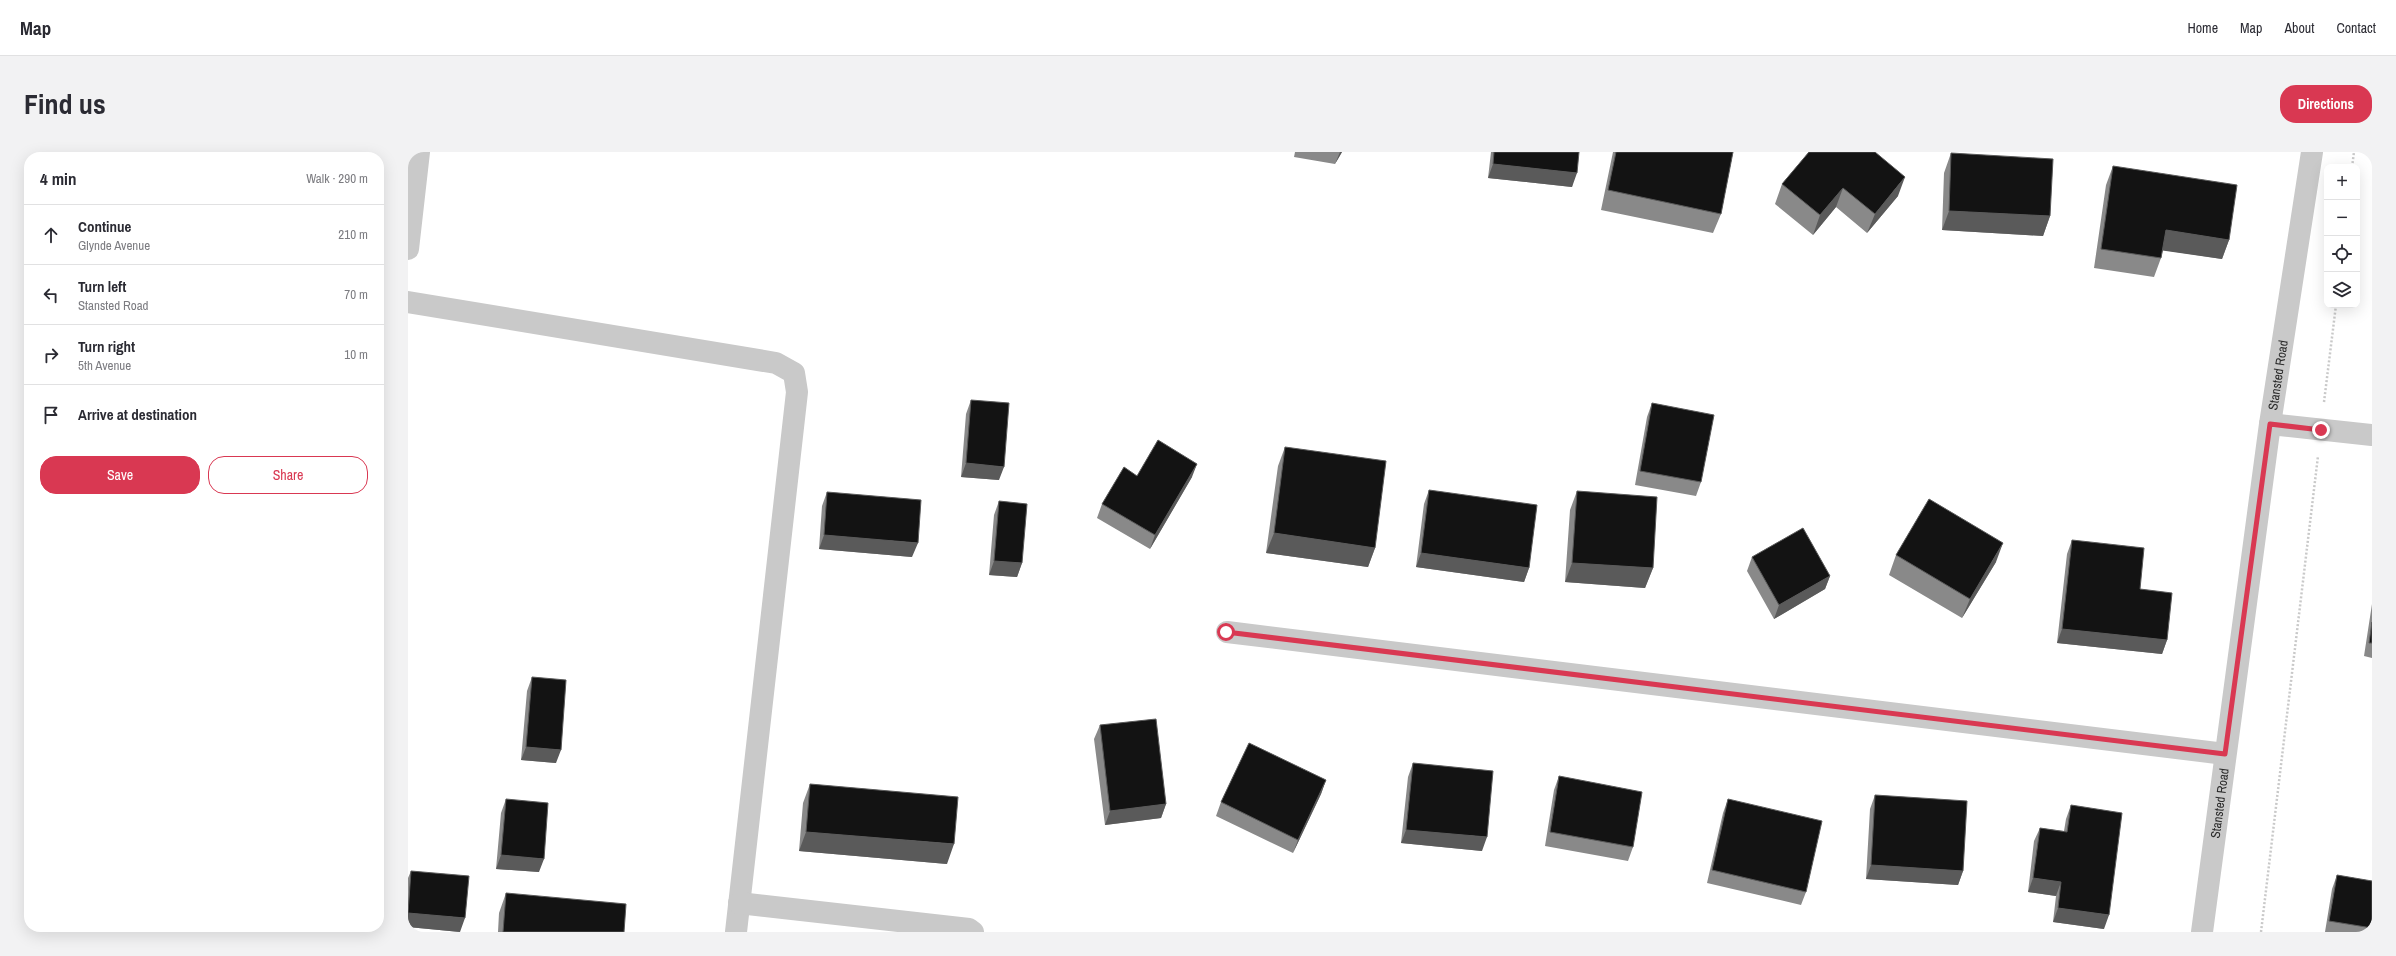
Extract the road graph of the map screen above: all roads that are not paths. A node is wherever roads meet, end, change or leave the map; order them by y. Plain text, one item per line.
1 (419, 152) edge
2 (2312, 152) edge
3 (408, 249) edge
4 (408, 302) edge
5 (2270, 424) junction
6 (2372, 435) edge
7 (1226, 632) dead end
8 (2225, 754) junction
9 (739, 903) junction
10 (736, 932) edge
11 (973, 932) edge
12 (2202, 932) edge

1 - 3 street
2 - 5 street, Stansted Road
4 - 9 street
5 - 6 street
5 - 8 street, Stansted Road
7 - 8 street
8 - 12 street, Stansted Road
9 - 10 street
9 - 11 street

